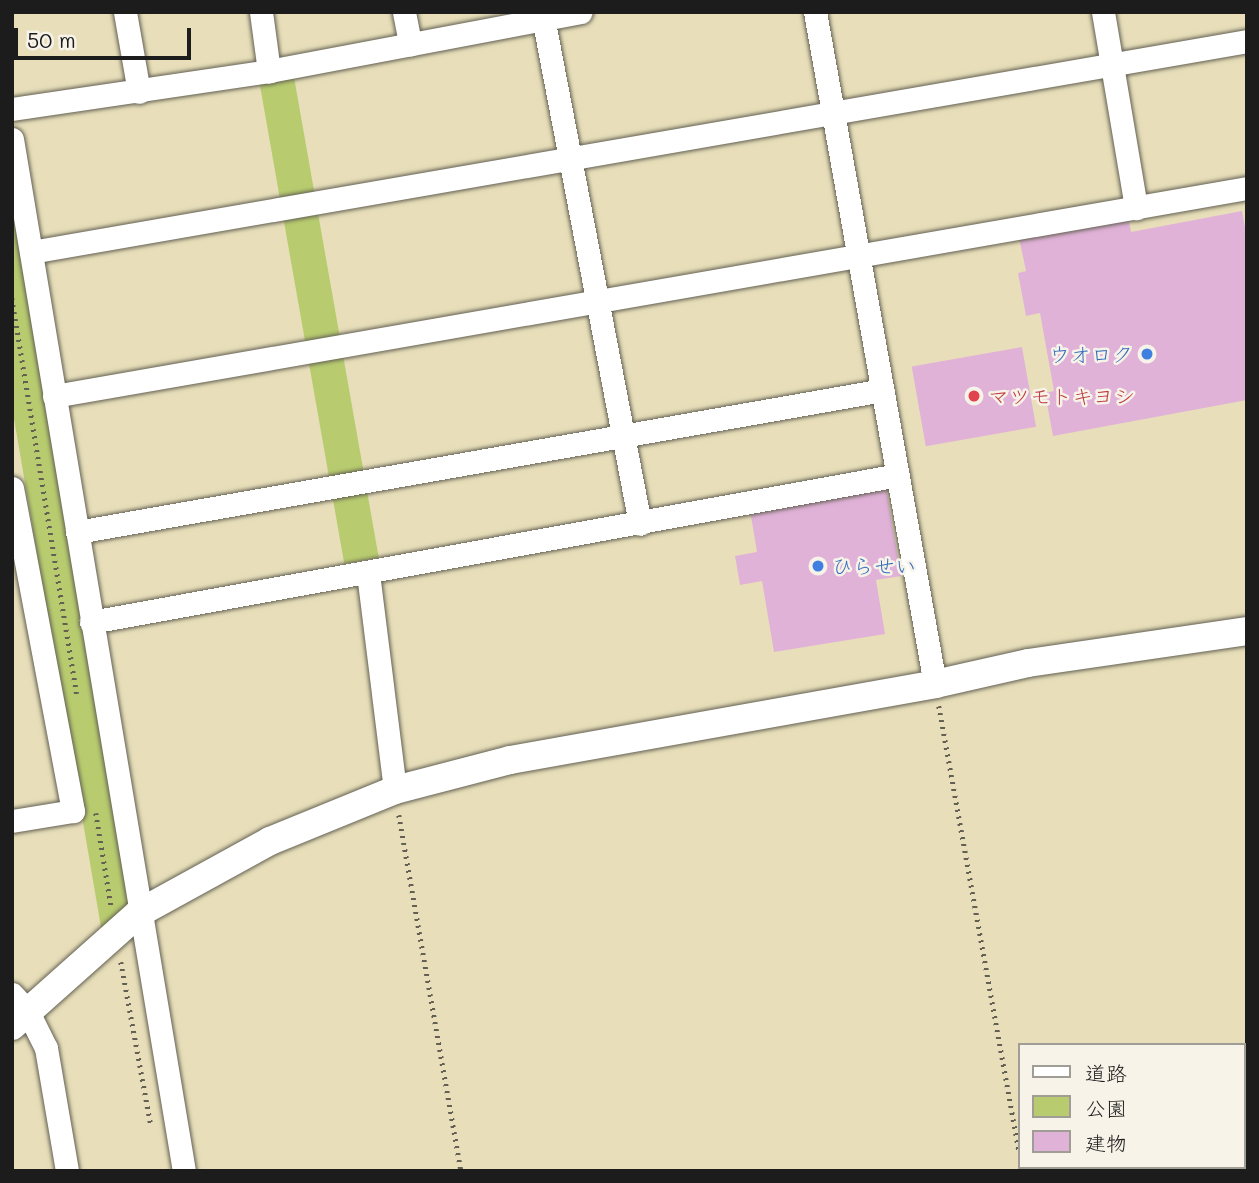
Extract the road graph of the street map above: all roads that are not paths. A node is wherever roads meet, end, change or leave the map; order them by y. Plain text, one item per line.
1 (125, 12) edge
2 (261, 12) edge
3 (404, 12) edge
4 (580, 12) edge
5 (815, 12) edge
6 (1102, 12) edge
7 (542, 16) edge
8 (1247, 41) edge
9 (410, 44) junction
10 (1112, 65) junction
11 (269, 71) junction
12 (139, 92) junction
13 (12, 109) edge
14 (833, 114) junction
15 (12, 139) edge
16 (570, 160) junction
17 (1247, 188) edge
18 (1136, 208) junction
19 (31, 252) junction
20 (856, 254) junction
21 (598, 304) junction
22 (883, 390) junction
23 (54, 396) junction
24 (623, 436) junction
25 (898, 475) junction
26 (12, 488) edge
27 (640, 524) junction
28 (77, 532) junction
29 (368, 573) junction
30 (91, 622) junction
31 (1247, 631) edge
32 (935, 684) junction
33 (394, 790) junction
34 (12, 821) edge
35 (139, 913) junction
36 (17, 1010) edge
37 (67, 1171) edge
38 (184, 1171) edge

1 - 12 street
2 - 11 street
3 - 9 street
4 - 7 street
5 - 14 street
6 - 10 street
7 - 9 street
7 - 16 street
8 - 10 street
9 - 11 street
10 - 14 street
10 - 18 street
11 - 12 street
12 - 13 street
14 - 16 street
14 - 20 street
15 - 19 street
16 - 19 street
16 - 21 street
17 - 18 street
18 - 20 street
19 - 23 street
20 - 21 street
20 - 22 street
21 - 23 street
21 - 24 street
22 - 24 street
22 - 25 street
23 - 28 street
24 - 27 street
24 - 28 street
25 - 27 street
25 - 32 street
26 - 34 street
27 - 29 street
28 - 30 street
29 - 30 street
29 - 33 street
30 - 35 street
31 - 32 street
32 - 33 street
33 - 35 street
35 - 36 street
35 - 38 street
36 - 37 street

